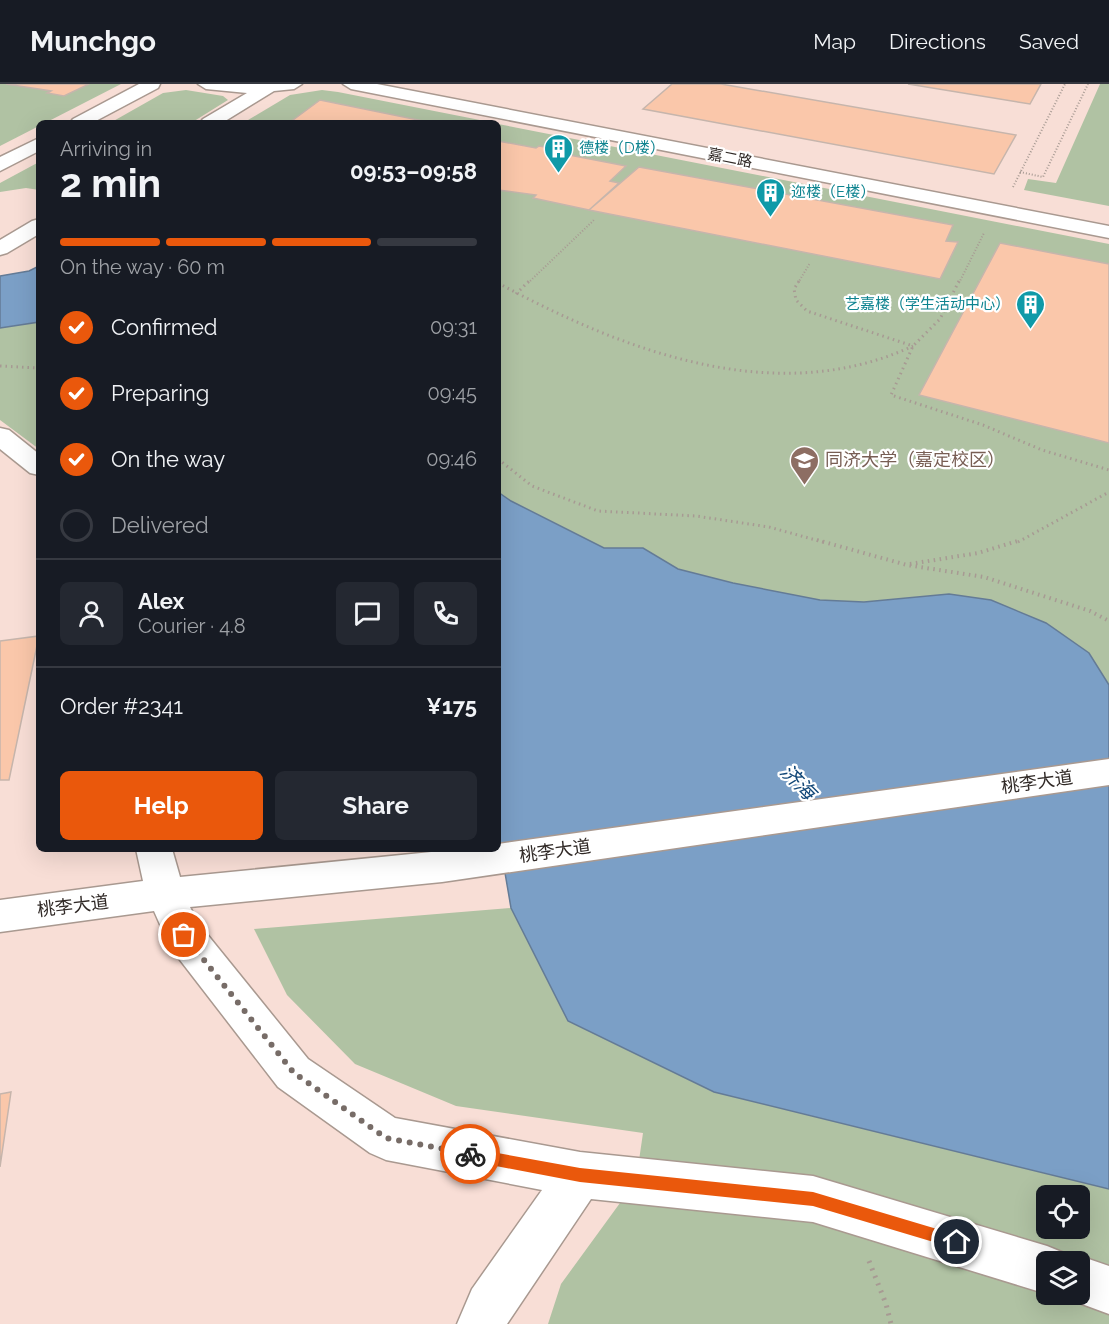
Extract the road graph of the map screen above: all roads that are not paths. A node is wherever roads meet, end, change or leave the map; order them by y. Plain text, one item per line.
1 (152, 84) edge
2 (206, 84) edge
3 (294, 84) edge
4 (351, 84) edge
5 (410, 84) edge
6 (267, 88) junction
7 (85, 120) edge
8 (214, 120) edge
9 (36, 146) edge
10 (0, 165) edge
11 (1109, 218) edge
12 (36, 227) edge
13 (1109, 232) edge
14 (0, 249) edge
15 (0, 436) edge
16 (36, 465) edge
17 (1109, 772) edge
18 (155, 852) edge
19 (165, 894) junction
20 (0, 916) edge
21 (580, 1175) junction
22 (1036, 1267) edge
23 (1090, 1283) edge
24 (1109, 1290) edge
25 (482, 1324) edge

1 - 7 street
2 - 6 street
3 - 6 street
4 - 13 street, 嘉二路
5 - 11 street, 嘉二路
6 - 8 street
9 - 10 street
12 - 14 street
15 - 16 street
17 - 19 street, 桃李大道
18 - 19 street
19 - 20 street, 桃李大道
19 - 21 street
21 - 22 street
21 - 25 street
23 - 24 street

